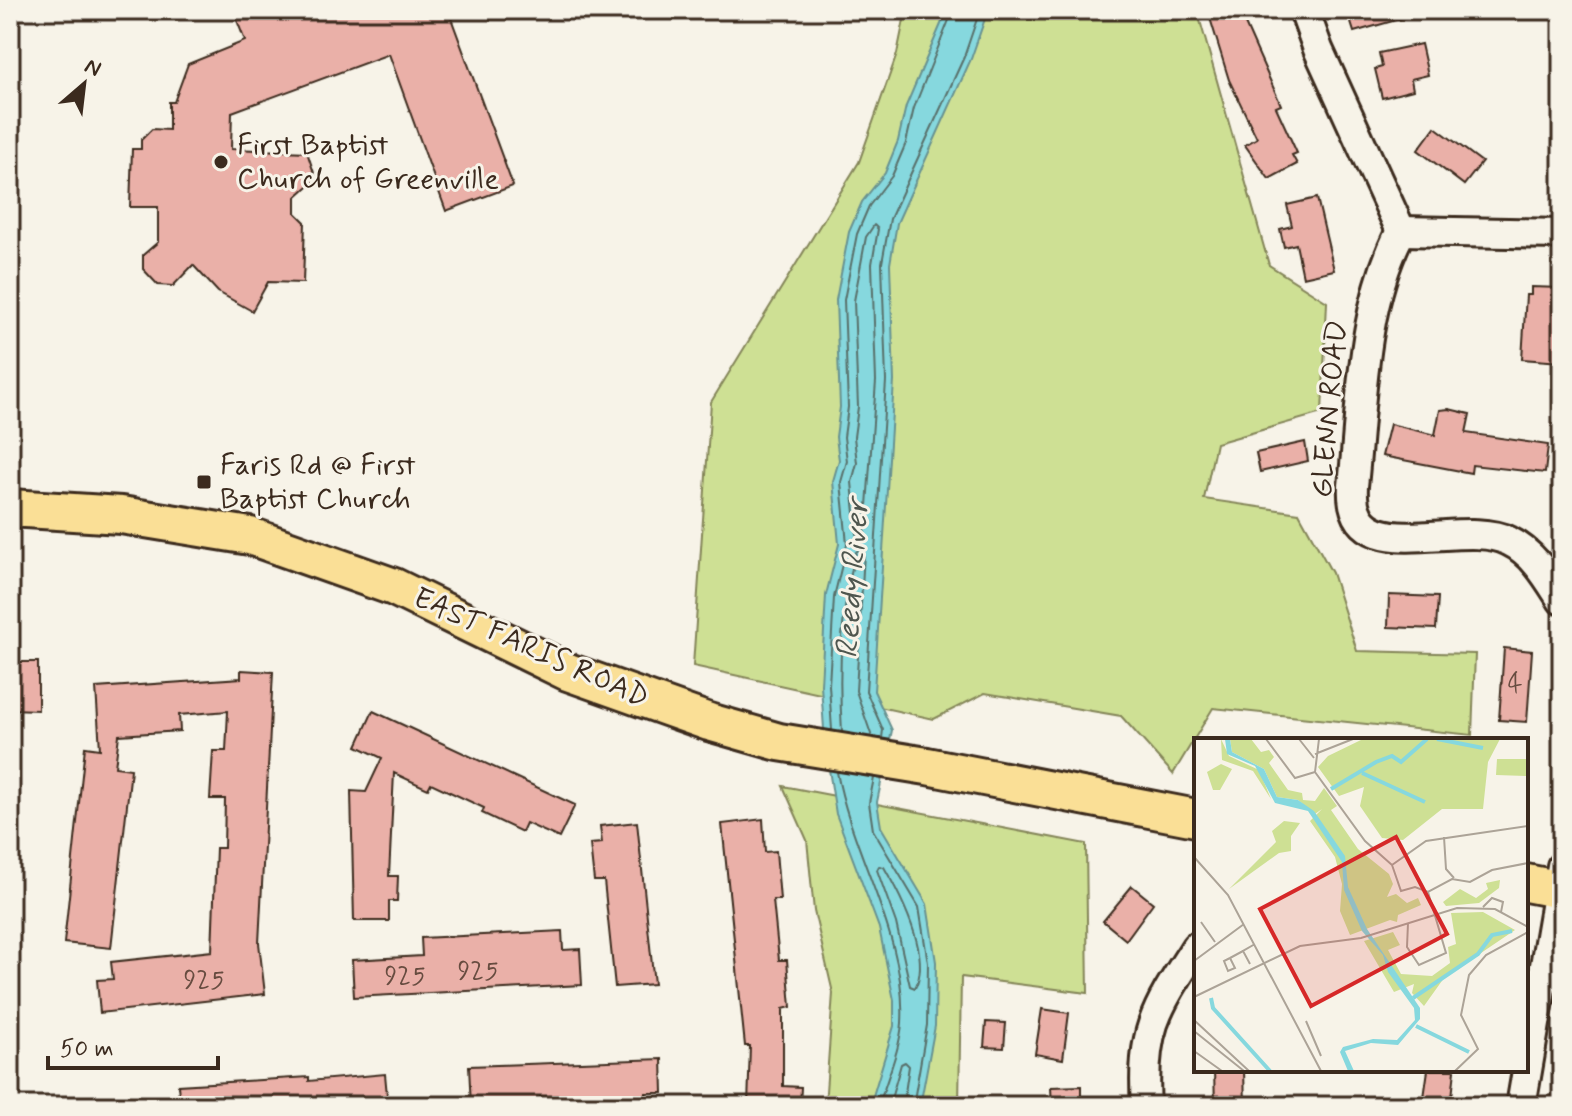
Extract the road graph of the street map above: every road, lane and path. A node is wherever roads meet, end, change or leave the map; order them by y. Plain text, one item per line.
1 (1304, 10) edge
2 (1401, 231) junction
3 (1562, 234) edge
4 (10, 508) edge
5 (1562, 600) edge
6 (1194, 818) edge
7 (1552, 882) edge
8 (1194, 950) edge
9 (1528, 1055) edge
10 (1526, 1072) edge
11 (1146, 1106) edge
12 (1521, 1106) edge

1 - 2 street
2 - 3 street
2 - 5 street, GLENN ROAD
4 - 6 main road, EAST FARIS ROAD
7 - 9 street
8 - 11 street
10 - 12 street

